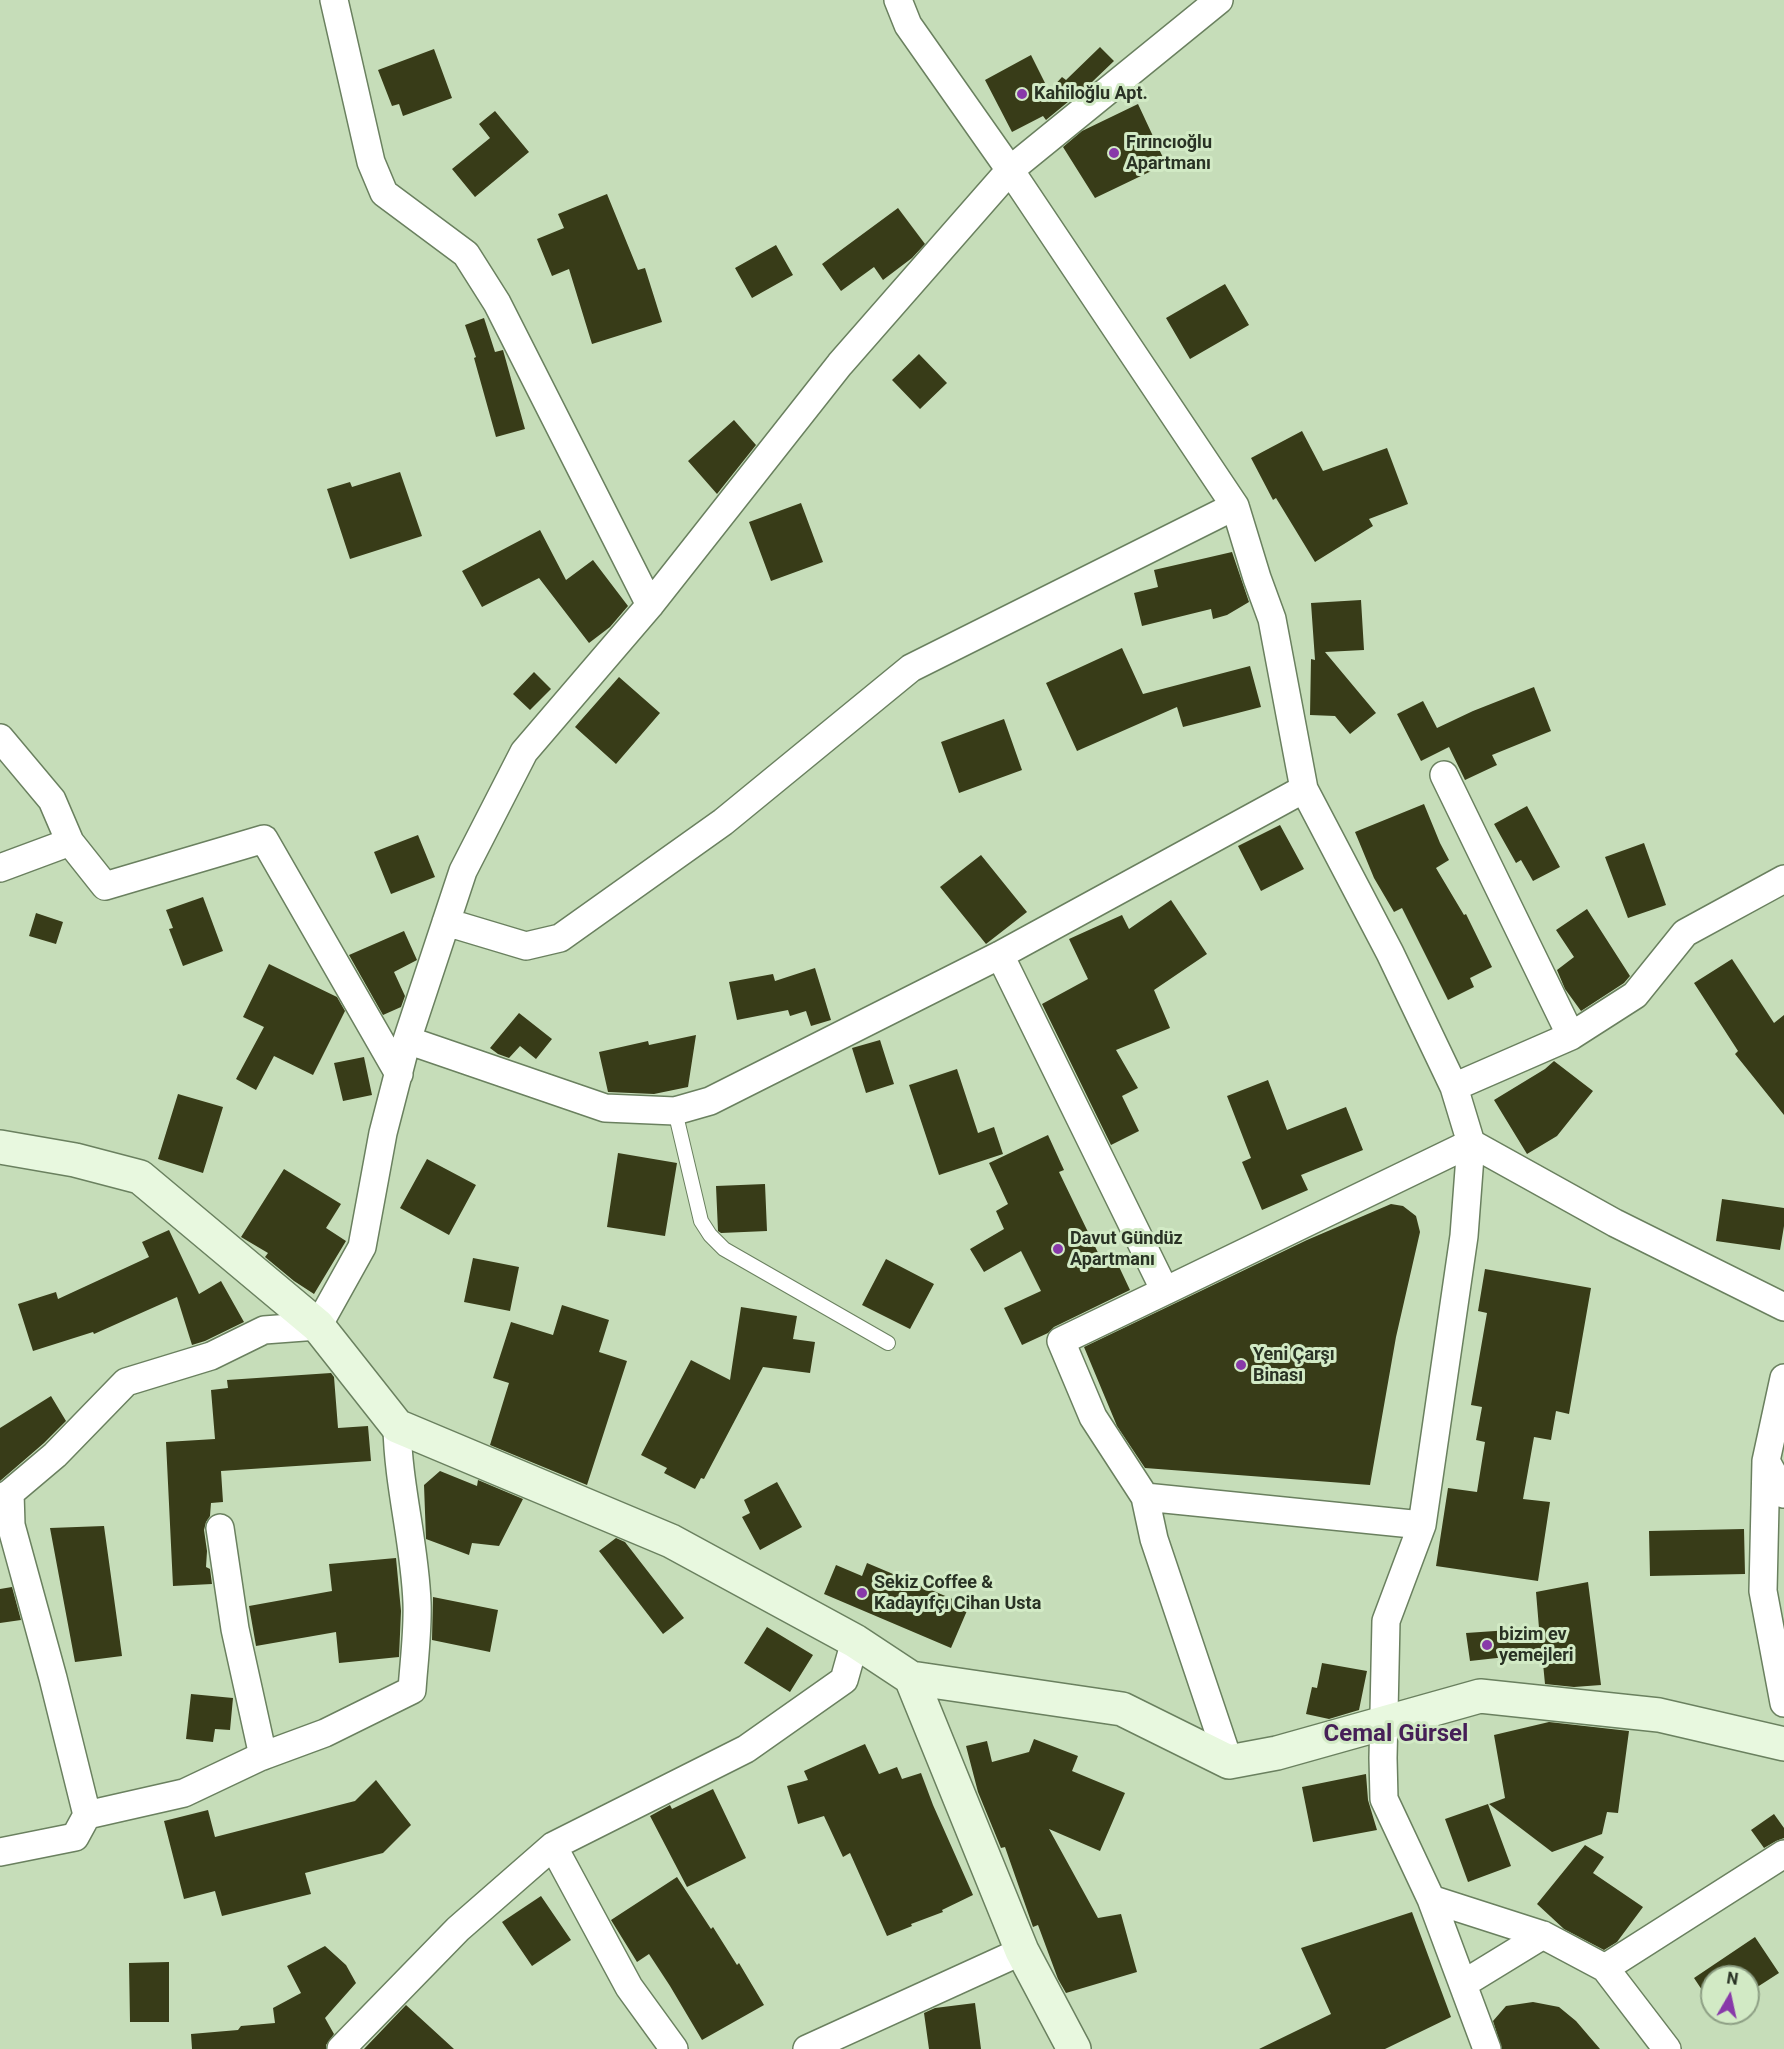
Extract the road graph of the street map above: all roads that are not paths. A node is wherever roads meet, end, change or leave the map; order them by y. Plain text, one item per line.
1 (334, 0) edge
2 (898, 0) edge
3 (1219, 0) edge
4 (1010, 170) junction
5 (1235, 506) junction
6 (650, 605) junction
7 (0, 738) edge
8 (1444, 775) dead end
9 (1304, 789) junction
10 (70, 842) junction
11 (0, 868) edge
12 (1784, 879) edge
13 (446, 922) junction
14 (1000, 955) junction
15 (1571, 1036) junction
16 (407, 1040) junction
17 (399, 1074) junction
18 (1454, 1087) junction
19 (675, 1111) junction
20 (1471, 1143) junction
21 (0, 1147) edge
22 (1165, 1291) junction
23 (1784, 1307) edge
24 (318, 1326) junction
25 (888, 1343) dead end
26 (1784, 1378) edge
27 (397, 1426) junction
28 (1766, 1461) junction
29 (1784, 1494) edge
30 (5, 1496) edge
31 (1145, 1497) junction
32 (1422, 1525) junction
33 (220, 1528) dead end
34 (855, 1641) junction
35 (911, 1678) junction
36 (1784, 1703) edge
37 (1383, 1723) junction
38 (1784, 1744) edge
39 (264, 1756) junction
40 (1229, 1762) junction
41 (87, 1815) junction
42 (553, 1846) junction
43 (0, 1852) edge
44 (1784, 1854) edge
45 (1431, 1899) junction
46 (1543, 1935) junction
47 (1022, 1951) junction
48 (1605, 1968) junction
49 (1463, 1984) junction
50 (341, 2049) edge
51 (674, 2049) edge
52 (807, 2049) edge
53 (1074, 2049) edge
54 (1487, 2049) edge
55 (1667, 2049) edge

1 - 6 street
2 - 4 street
3 - 4 street
4 - 5 street
4 - 6 street
5 - 9 street
5 - 13 street
6 - 13 street
7 - 10 street
8 - 15 street
9 - 14 street
9 - 18 street
10 - 11 street
10 - 17 street
12 - 15 street
13 - 16 street
14 - 19 street
14 - 22 street
15 - 18 street
16 - 17 street
16 - 19 street
17 - 24 street
18 - 20 street
19 - 25 lane
20 - 22 street
20 - 23 street
20 - 32 street
21 - 24 street
22 - 31 street
24 - 27 street
24 - 30 street
26 - 28 street
27 - 34 street
27 - 39 street
28 - 29 street
28 - 36 street
30 - 41 street
31 - 32 street
31 - 40 street
32 - 37 street
33 - 39 street
34 - 35 street
34 - 42 street
35 - 40 street
35 - 47 street
37 - 38 street
37 - 40 street
37 - 45 street
39 - 41 street
41 - 43 street
42 - 50 street
42 - 51 street
44 - 48 street
45 - 46 street
45 - 49 street
46 - 48 street
46 - 49 street
47 - 52 street
47 - 53 street
48 - 55 street
49 - 54 street

